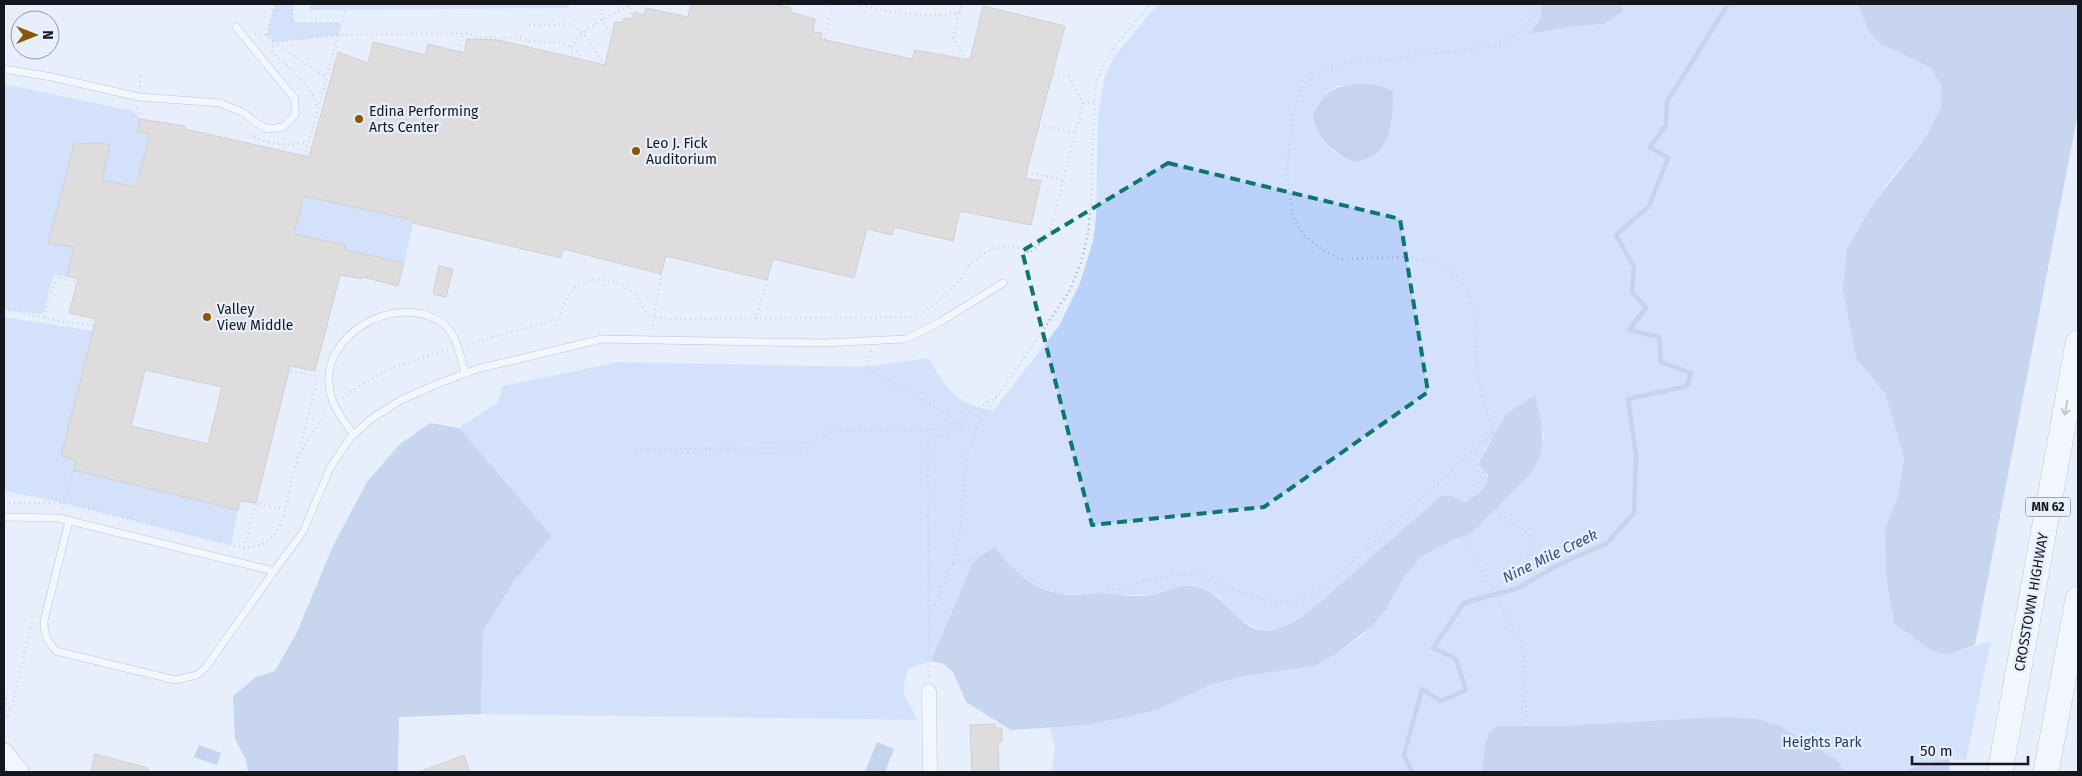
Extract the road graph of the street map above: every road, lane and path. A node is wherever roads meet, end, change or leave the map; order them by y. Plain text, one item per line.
1 (275, 4) edge
2 (293, 4) edge
3 (602, 4) edge
4 (632, 4) edge
5 (825, 4) edge
6 (856, 4) edge
7 (962, 4) edge
8 (1151, 4) edge
9 (1539, 4) edge
10 (834, 5) edge
11 (345, 10) dead end
12 (959, 12) junction
13 (629, 19) dead end
14 (602, 21) junction
15 (341, 23) junction
16 (529, 25) dead end
17 (236, 27) dead end
18 (464, 32) junction
19 (251, 33) dead end
20 (583, 33) junction
21 (338, 34) junction
22 (267, 35) junction
23 (612, 36) dead end
24 (825, 40) dead end
25 (273, 42) junction
26 (571, 47) junction
27 (581, 59) dead end
28 (966, 60) dead end
29 (606, 65) dead end
30 (456, 66) dead end
31 (4, 69) edge
32 (1052, 73) dead end
33 (326, 77) junction
34 (1094, 102) junction
35 (1084, 103) junction
36 (317, 107) junction
37 (1039, 125) dead end
38 (1076, 133) junction
39 (302, 166) dead end
40 (1027, 172) dead end
41 (1064, 180) junction
42 (661, 274) dead end
43 (767, 280) dead end
44 (77, 282) dead end
45 (1003, 283) dead end
46 (4, 309) edge
47 (45, 318) junction
48 (756, 319) junction
49 (100, 326) dead end
50 (2078, 343) edge
51 (866, 367) dead end
52 (281, 369) dead end
53 (465, 373) junction
54 (998, 395) junction
55 (958, 422) junction
56 (1493, 433) junction
57 (354, 435) junction
58 (635, 449) dead end
59 (295, 469) dead end
60 (284, 509) dead end
61 (4, 517) edge
62 (69, 521) junction
63 (244, 548) dead end
64 (1525, 557) dead end
65 (953, 562) junction
66 (274, 571) junction
67 (2078, 599) edge
68 (930, 615) junction
69 (2078, 655) edge
70 (2018, 671) junction
71 (929, 691) joint
72 (4, 694) edge
73 (10, 712) dead end
74 (4, 752) edge
75 (20, 772) edge
76 (930, 772) edge
77 (1528, 772) edge
78 (1988, 772) edge
79 (2000, 772) edge
80 (2046, 772) edge
81 (2063, 772) edge

1 - 22 path
2 - 15 path
3 - 14 path
4 - 13 path
4 - 14 path
5 - 10 path
6 - 12 path
7 - 12 path
8 - 34 path
9 - 56 path
10 - 24 path
11 - 15 path
12 - 28 path
14 - 20 path
14 - 23 path
15 - 21 path
16 - 20 path
17 - 31 lane
18 - 21 path
18 - 26 path
18 - 30 path
19 - 22 path
20 - 26 path
20 - 29 path
21 - 25 path
21 - 33 path
22 - 25 path
25 - 33 path
25 - 36 path
26 - 27 path
32 - 35 path
33 - 36 path
34 - 35 path
34 - 54 path
35 - 38 path
36 - 39 path
37 - 38 path
38 - 41 path
40 - 41 path
41 - 48 path
42 - 48 path
43 - 48 path
44 - 47 path
45 - 53 lane
46 - 47 path
47 - 49 path
50 -> 70 highway, CROSSTOWN HIGHWAY / MN 62
51 - 55 path
52 - 59 path
53 - 57 lane
53 - 57 lane
54 - 55 path
54 - 65 path
55 - 58 path
55 - 68 path
56 - 64 path
56 - 65 path
56 - 77 path
57 - 66 lane
60 - 63 path
61 - 62 lane
62 - 66 lane
62 - 66 lane
65 - 68 path
67 - 80 highway
68 - 71 path
69 - 81 highway
70 - 78 highway
70 - 79 highway, CROSSTOWN HIGHWAY / MN 62
71 - 76 street
72 - 73 path
74 - 75 street

